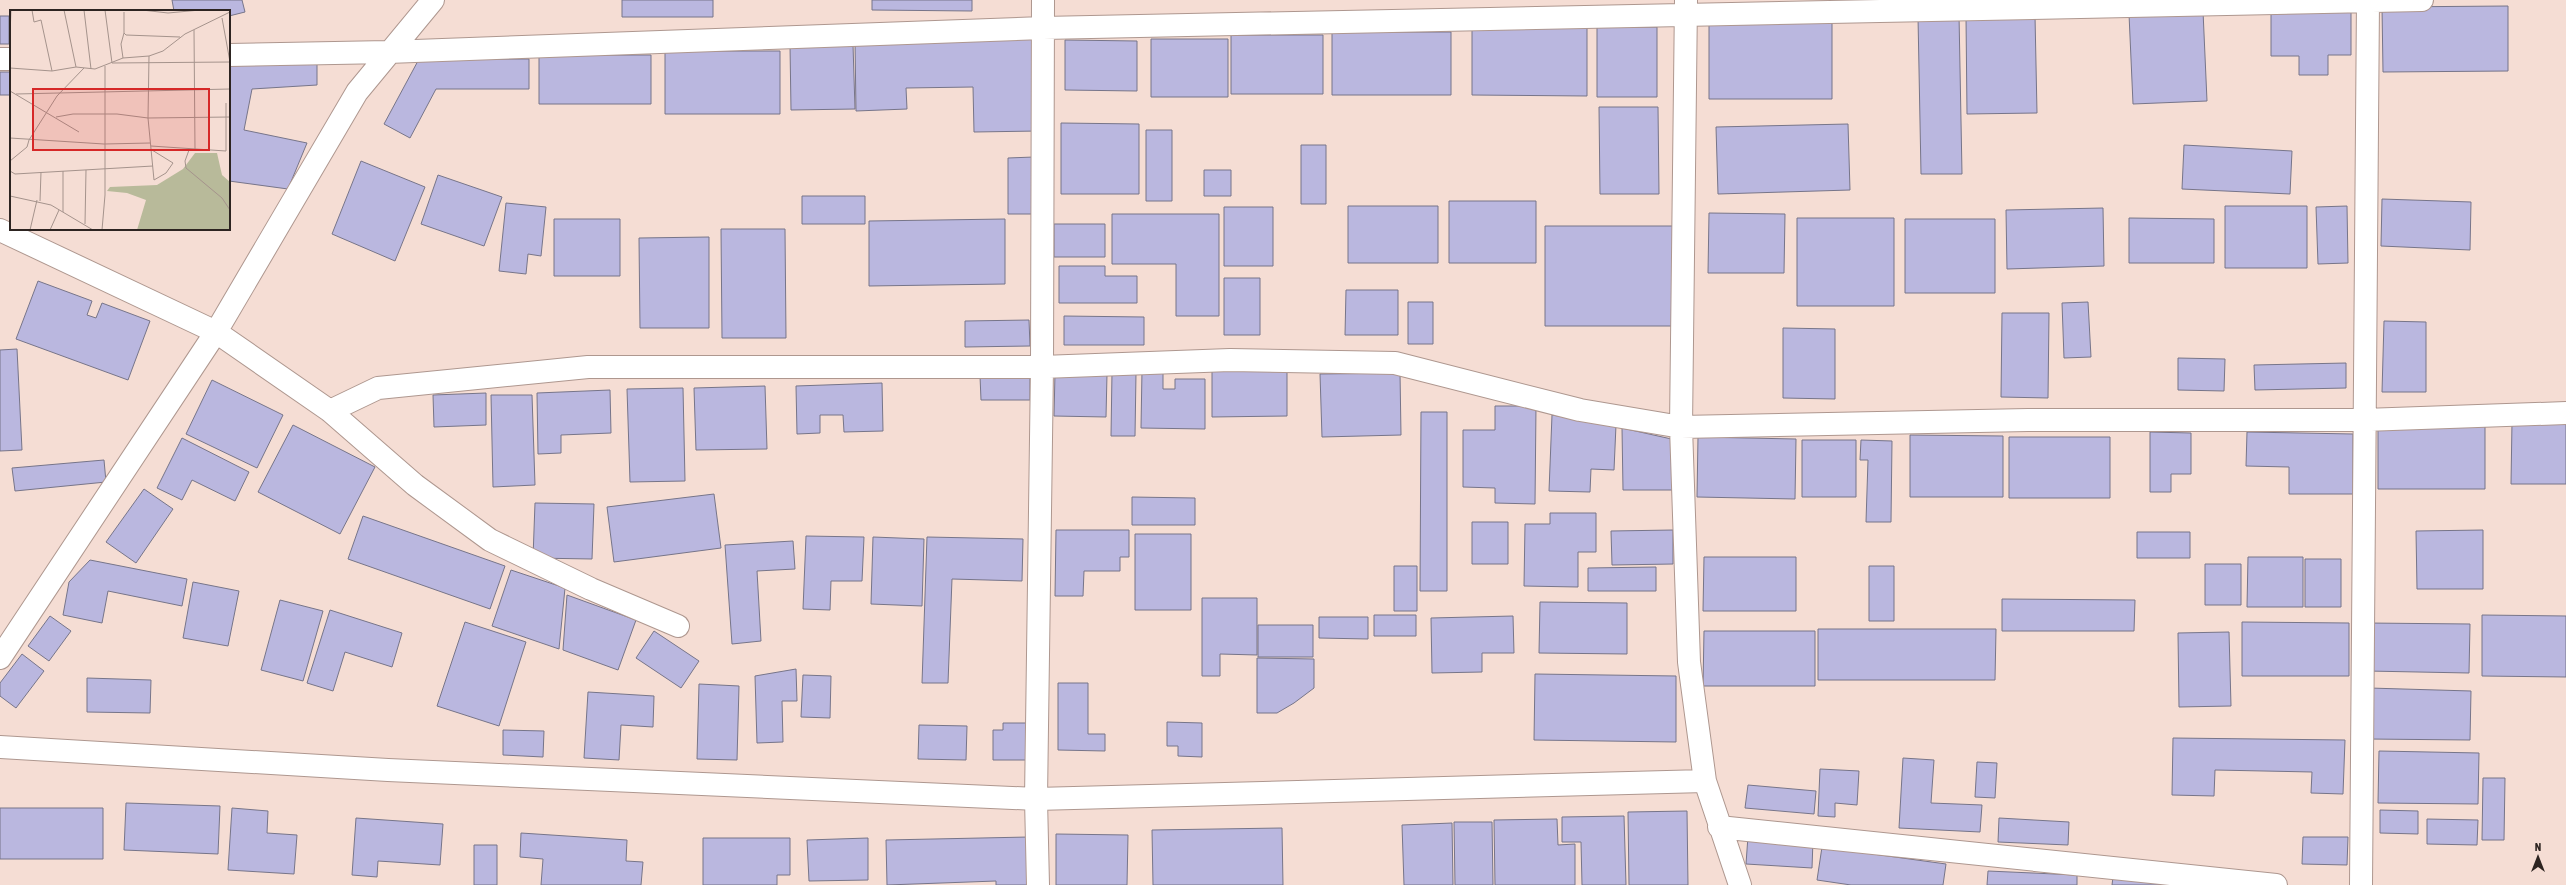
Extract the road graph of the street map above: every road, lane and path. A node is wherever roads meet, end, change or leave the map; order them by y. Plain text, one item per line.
1 (433, 0) edge
2 (1043, 0) edge
3 (2422, 0) edge
4 (2368, 1) edge
5 (1686, 8) edge
6 (1043, 28) junction
7 (388, 52) junction
8 (230, 55) edge
9 (0, 230) edge
10 (216, 332) junction
11 (1042, 367) junction
12 (330, 411) junction
13 (2566, 413) edge
14 (2364, 420) junction
15 (1680, 427) junction
16 (678, 626) dead end
17 (0, 658) edge
18 (0, 747) edge
19 (1705, 781) junction
20 (1036, 799) junction
21 (1720, 827) junction
22 (1038, 885) edge
23 (1740, 885) edge
24 (2276, 885) edge
25 (2360, 885) edge
26 (2369, 885) edge

1 - 7 street
2 - 6 street
3 - 4 street
4 - 5 street
4 - 14 street
5 - 6 street
5 - 15 street
6 - 7 street
6 - 11 street
7 - 8 street
7 - 10 street
9 - 10 street
10 - 12 street
10 - 17 street
11 - 12 street
11 - 15 street
11 - 20 street
12 - 16 street
13 - 14 street
14 - 15 street
14 - 25 street
15 - 19 street
18 - 20 street
19 - 20 street
19 - 21 street
20 - 22 street
21 - 23 street
21 - 24 street
25 - 26 street

